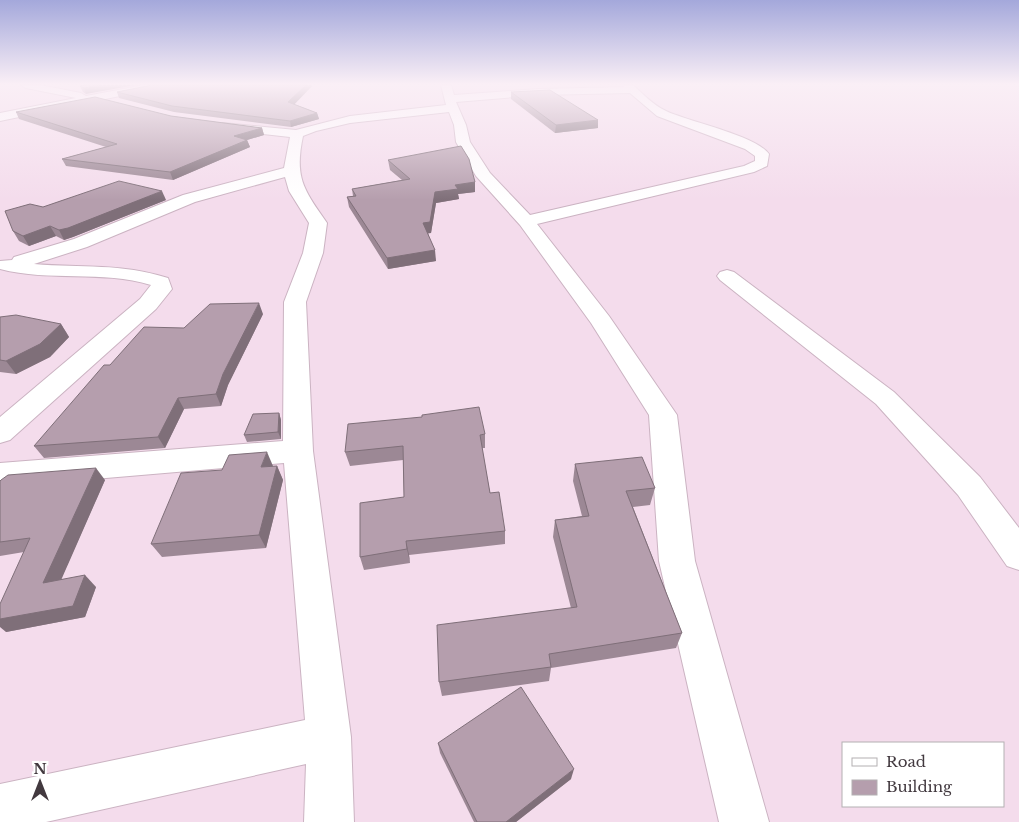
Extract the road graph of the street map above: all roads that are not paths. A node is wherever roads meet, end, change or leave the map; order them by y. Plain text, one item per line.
1 (330, 123) edge
2 (459, 123) edge
3 (689, 123) edge
4 (213, 124) edge
5 (297, 134) junction
6 (290, 171) junction
7 (526, 221) junction
8 (3, 265) edge
9 (726, 276) dead end
10 (0, 433) edge
11 (298, 451) junction
12 (0, 475) edge
13 (1019, 555) edge
14 (330, 737) junction
15 (0, 808) edge
16 (742, 821) edge
17 (329, 822) edge

1 - 5 street
2 - 7 street
3 - 7 street
4 - 5 street
5 - 6 street
6 - 8 street
6 - 11 street
7 - 16 street
8 - 10 street
9 - 13 street
11 - 12 street
11 - 14 street
14 - 15 street
14 - 17 street

